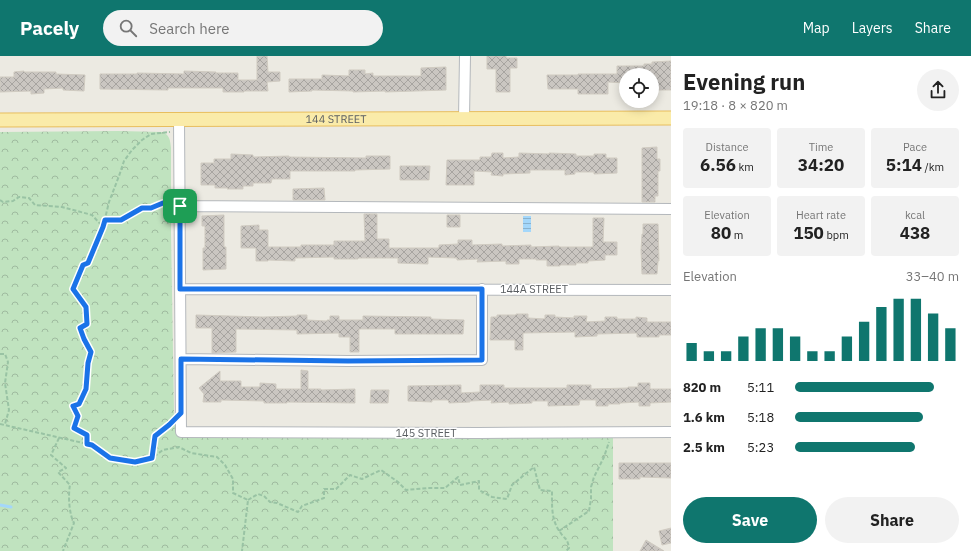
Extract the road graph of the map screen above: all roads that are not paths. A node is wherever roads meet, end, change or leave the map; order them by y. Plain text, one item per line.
1 (465, 56) edge
2 (671, 118) edge
3 (180, 119) junction
4 (464, 119) junction
5 (0, 120) edge
6 (180, 206) junction
7 (671, 209) edge
8 (180, 289) junction
9 (482, 289) junction
10 (671, 290) edge
11 (181, 359) junction
12 (671, 432) edge

1 - 4 street
2 - 4 main road, 144 STREET
3 - 4 main road, 144 STREET
3 - 5 main road, 144 STREET
3 - 6 street
6 - 7 street
6 - 8 street
8 - 9 street, 144A STREET
8 - 11 street
9 - 10 street, 144A STREET
9 - 11 street
11 - 12 street, 145 STREET

